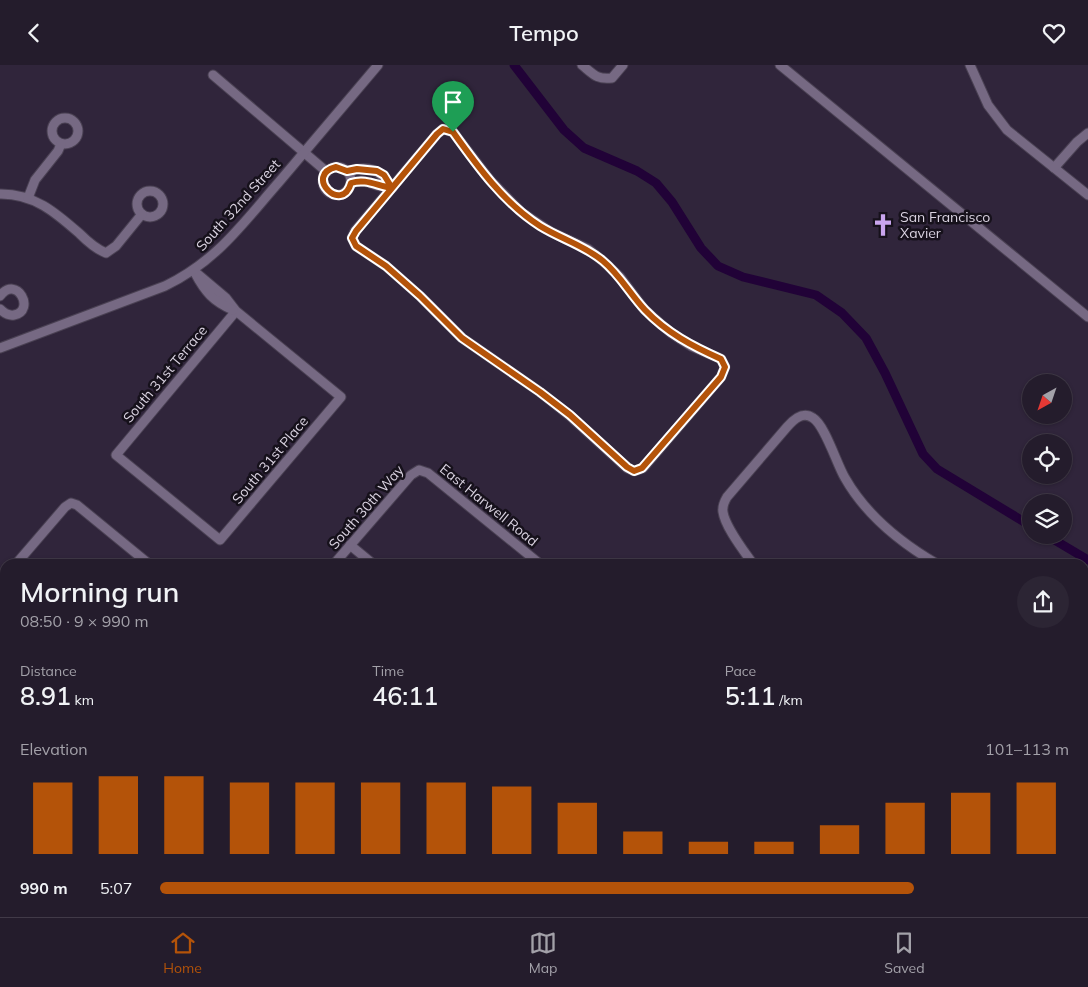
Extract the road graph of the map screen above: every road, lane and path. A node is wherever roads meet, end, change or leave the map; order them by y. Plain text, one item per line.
1 (378, 65) edge
2 (582, 65) edge
3 (623, 65) edge
4 (780, 65) edge
5 (970, 65) edge
6 (213, 75) dead end
7 (1088, 133) edge
8 (61, 144) dead end
9 (304, 153) junction
10 (1054, 168) junction
11 (347, 171) junction
12 (327, 172) junction
13 (351, 183) junction
14 (392, 188) junction
15 (1088, 195) edge
16 (0, 196) edge
17 (28, 198) junction
18 (142, 214) dead end
19 (194, 271) junction
20 (1, 293) edge
21 (0, 309) edge
22 (236, 311) junction
23 (1088, 317) edge
24 (0, 348) edge
25 (419, 470) joint
26 (220, 540) joint
27 (350, 545) junction
28 (20, 559) edge
29 (143, 559) edge
30 (338, 559) edge
31 (367, 559) edge
32 (534, 559) edge
33 (750, 559) edge
34 (929, 559) edge

1 - 9 street, South 32nd Street
2 - 3 street
4 - 23 street
5 - 10 street
6 - 9 street
7 - 10 street
8 - 17 street
9 - 12 street
9 - 19 street, South 32nd Street
10 - 15 street
11 - 12 street
11 - 13 street
11 - 14 street
12 - 13 street
13 - 14 street
14 - 14 street
16 - 17 street
17 - 18 street
19 - 22 street
19 - 24 street, South 32nd Street
20 - 21 street
22 - 26 street, South 31st Terrace
22 - 26 street, South 31st Place
25 - 27 street, South 30th Way
25 - 32 street, East Harwell Road
27 - 30 street, South 30th Way
27 - 31 street
28 - 29 street
33 - 34 street

